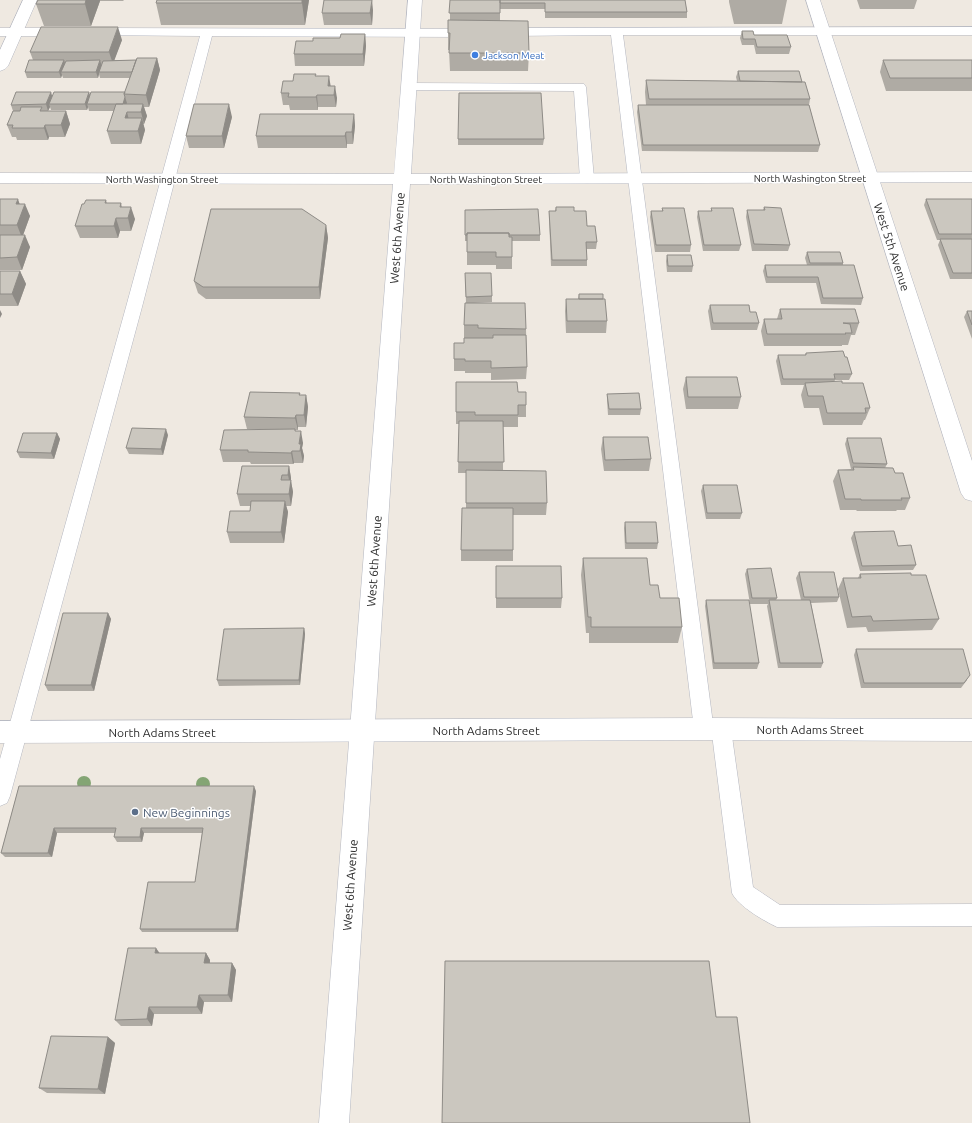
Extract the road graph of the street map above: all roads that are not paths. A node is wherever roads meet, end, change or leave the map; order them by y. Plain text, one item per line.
1 (30, 0) edge
2 (415, 0) edge
3 (813, 0) edge
4 (823, 31) junction
5 (972, 31) edge
6 (0, 32) edge
7 (16, 32) junction
8 (207, 32) junction
9 (618, 32) junction
10 (413, 33) junction
11 (0, 66) edge
12 (408, 87) junction
13 (972, 177) edge
14 (0, 178) edge
15 (870, 178) junction
16 (167, 179) junction
17 (401, 179) junction
18 (587, 179) junction
19 (635, 179) junction
20 (972, 493) edge
21 (712, 729) junction
22 (972, 730) edge
23 (362, 731) junction
24 (9, 732) edge
25 (0, 796) edge
26 (972, 915) edge
27 (334, 1123) edge

1 - 7 street
2 - 10 street, West 6th Avenue
3 - 4 street, West 5th Avenue
4 - 5 lane
4 - 9 lane
4 - 15 street, West 5th Avenue
6 - 7 lane
7 - 8 lane
7 - 11 street
8 - 10 lane
8 - 16 lane
9 - 10 lane
9 - 19 lane
10 - 12 street, West 6th Avenue
12 - 17 street, West 6th Avenue
12 - 18 lane
13 - 15 street, North Washington Street
14 - 16 street, North Washington Street
15 - 19 street, North Washington Street
15 - 20 street, West 5th Avenue
16 - 17 street, North Washington Street
16 - 24 lane
17 - 18 street, North Washington Street
17 - 23 street, West 6th Avenue
18 - 19 street, North Washington Street
19 - 21 lane
21 - 22 street, North Adams Street
21 - 23 street, North Adams Street
21 - 26 lane
23 - 24 street, North Adams Street
23 - 27 street, West 6th Avenue
24 - 25 lane

